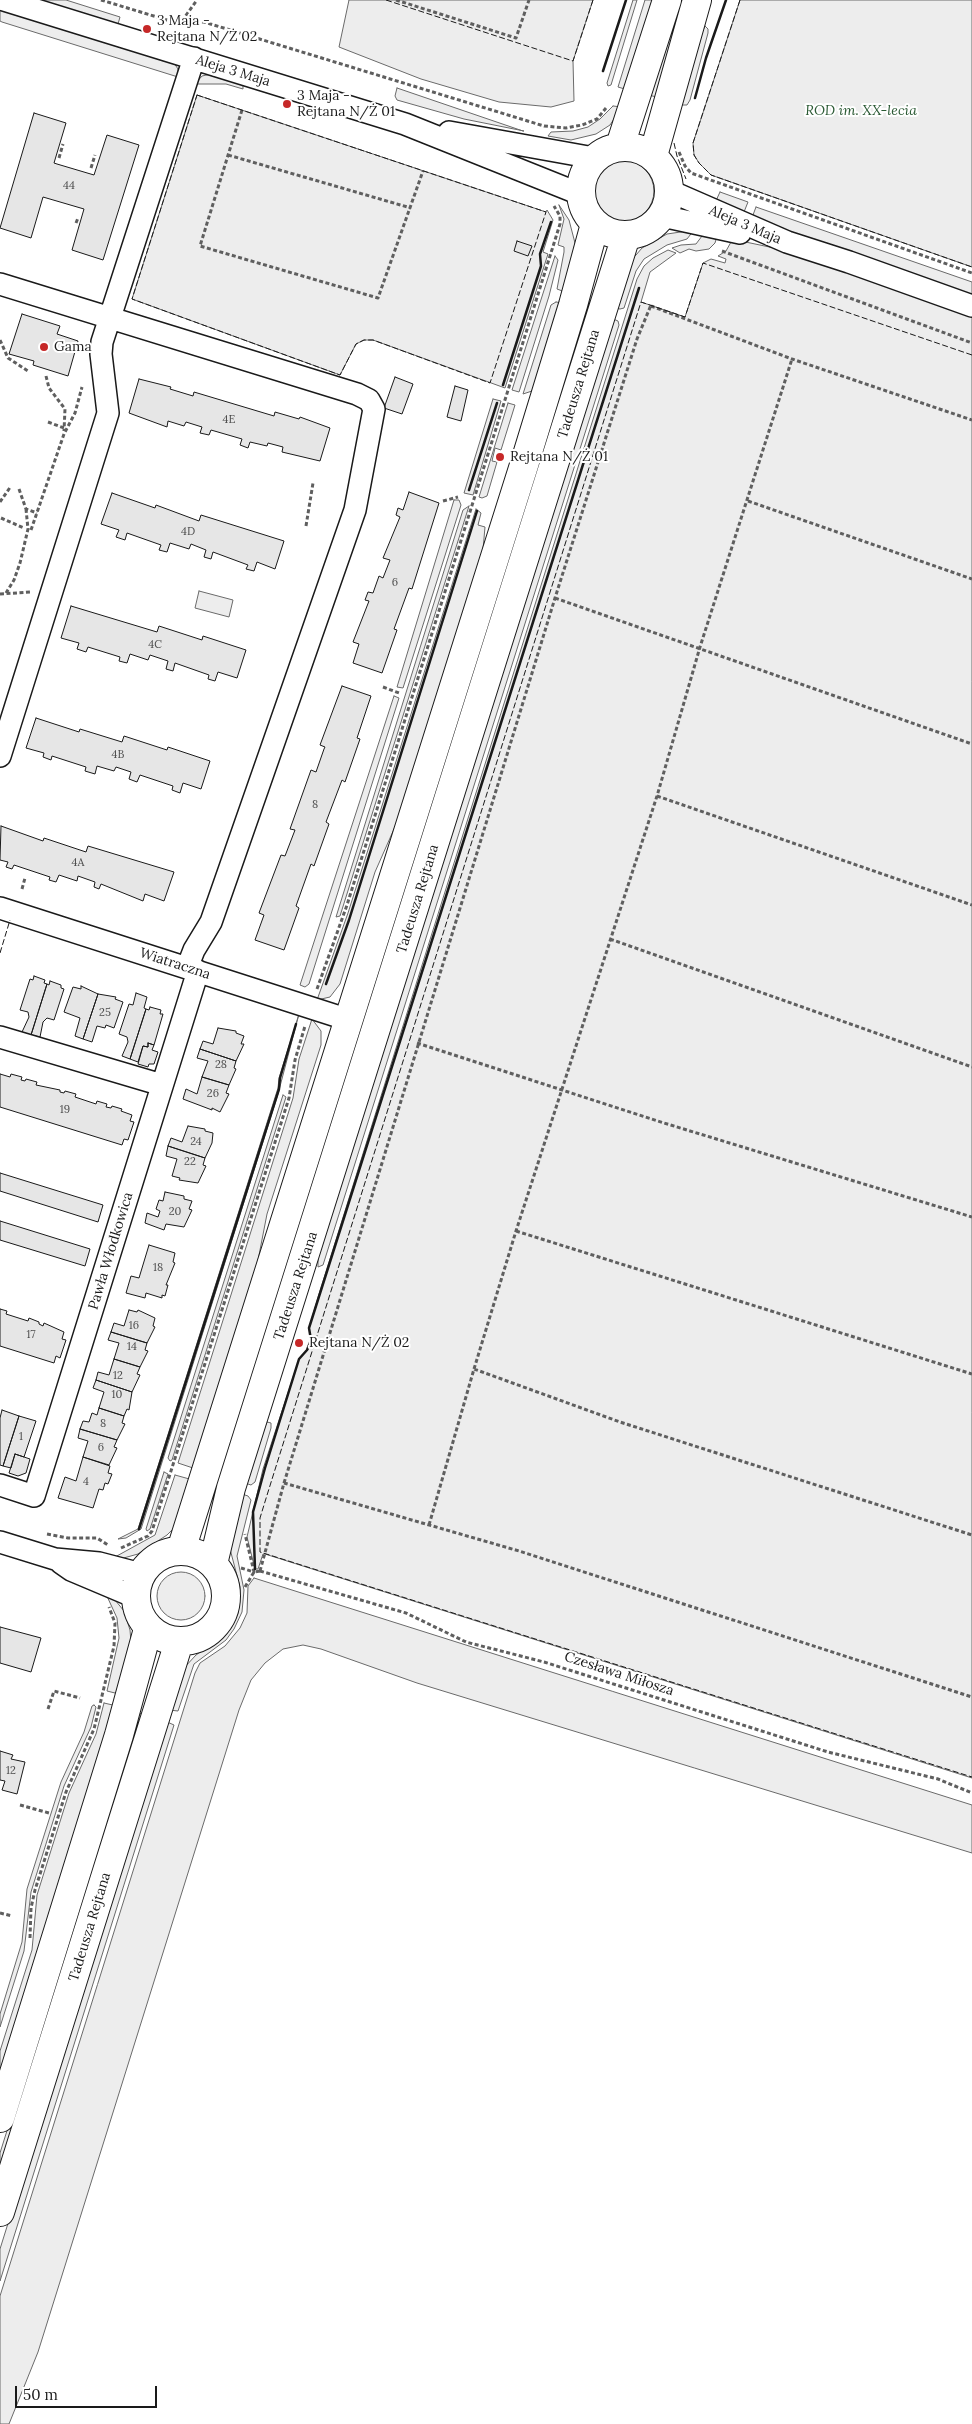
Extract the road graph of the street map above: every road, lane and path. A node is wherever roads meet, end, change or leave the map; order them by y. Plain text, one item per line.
1 (4, 0) edge
2 (102, 0) edge
3 (197, 0) edge
4 (396, 0) edge
5 (528, 0) edge
6 (667, 0) edge
7 (697, 0) edge
8 (407, 3) edge
9 (182, 21) junction
10 (194, 58) junction
11 (608, 103) dead end
12 (242, 110) dead end
13 (405, 124) junction
14 (678, 142) dead end
15 (63, 144) dead end
16 (620, 146) junction
17 (95, 154) dead end
18 (228, 155) junction
19 (653, 156) junction
20 (59, 158) dead end
21 (594, 158) junction
22 (91, 168) dead end
23 (423, 171) dead end
24 (580, 194) junction
25 (550, 202) dead end
26 (666, 204) junction
27 (411, 208) junction
28 (78, 218) dead end
29 (76, 223) dead end
30 (595, 224) junction
31 (626, 236) junction
32 (718, 250) dead end
33 (972, 272) edge
34 (0, 284) edge
35 (972, 306) edge
36 (110, 318) junction
37 (0, 340) edge
38 (972, 343) edge
39 (792, 359) junction
40 (28, 371) dead end
41 (46, 376) dead end
42 (82, 386) dead end
43 (972, 420) edge
44 (48, 422) dead end
45 (64, 428) junction
46 (64, 434) junction
47 (313, 483) dead end
48 (11, 486) dead end
49 (19, 489) dead end
50 (458, 497) dead end
51 (443, 501) dead end
52 (748, 501) junction
53 (0, 502) edge
54 (26, 509) junction
55 (37, 513) junction
56 (1, 518) edge
57 (306, 526) dead end
58 (24, 528) dead end
59 (31, 530) dead end
60 (972, 579) edge
61 (52, 591) junction
62 (6, 593) junction
63 (0, 594) edge
64 (555, 598) junction
65 (700, 647) junction
66 (383, 687) dead end
67 (399, 693) dead end
68 (972, 744) edge
69 (0, 756) edge
70 (657, 796) junction
71 (25, 878) dead end
72 (22, 889) dead end
73 (972, 905) edge
74 (0, 908) edge
75 (610, 939) junction
76 (192, 970) junction
77 (317, 990) dead end
78 (308, 1017) dead end
79 (350, 1020) junction
80 (0, 1037) edge
81 (417, 1043) junction
82 (972, 1067) edge
83 (162, 1085) junction
84 (563, 1091) junction
85 (972, 1217) edge
86 (516, 1231) junction
87 (474, 1369) junction
88 (972, 1374) edge
89 (284, 1483) junction
90 (0, 1485) edge
91 (429, 1525) junction
92 (44, 1533) dead end
93 (244, 1534) dead end
94 (972, 1535) edge
95 (0, 1542) edge
96 (112, 1548) dead end
97 (181, 1550) junction
98 (117, 1551) dead end
99 (213, 1564) junction
100 (240, 1568) dead end
101 (260, 1571) junction
102 (254, 1572) junction
103 (138, 1585) junction
104 (245, 1587) dead end
105 (107, 1603) dead end
106 (148, 1629) junction
107 (179, 1642) junction
108 (972, 1697) edge
109 (80, 1698) dead end
110 (48, 1709) dead end
111 (972, 1793) edge
112 (20, 1805) dead end
113 (49, 1813) dead end
114 (0, 1913) edge
115 (12, 1916) dead end
116 (29, 1944) dead end
117 (0, 2118) edge
118 (0, 2212) edge

1 - 10 street, Aleja 3 Maja
2 - 9 path
3 - 9 path
4 - 8 path
5 - 8 path
6 - 16 main road
7 - 19 main road
9 - 11 path
10 - 13 street, Aleja 3 Maja
10 - 36 street
12 - 18 path
13 - 21 street, Aleja 3 Maja
13 - 24 street, Aleja 3 Maja
14 - 33 path
15 - 20 path
16 - 19 main road
16 - 21 main road
17 - 22 path
18 - 27 path
18 - 27 path
19 - 26 main road
21 - 24 main road
23 - 27 path
24 - 30 main road
25 - 77 path
26 - 31 main road
26 - 35 street, Aleja 3 Maja
28 - 29 path
30 - 31 main road
30 - 79 main road, Tadeusza Rejtana
31 - 99 main road, Tadeusza Rejtana
32 - 38 path
34 - 36 street
36 - 61 street
36 - 76 street, Pawła Włodkowica
37 - 40 path
39 - 43 path
39 - 52 path
39 - 64 path
41 - 45 path
42 - 46 path
44 - 45 path
45 - 46 path
46 - 55 path
47 - 57 path
48 - 53 path
49 - 54 path
50 - 51 path
52 - 60 path
52 - 65 path
54 - 55 path
54 - 62 path
55 - 59 path
56 - 58 path
61 - 62 path
61 - 69 street
62 - 63 path
64 - 65 path
64 - 81 path
65 - 68 path
65 - 70 path
66 - 67 path
70 - 73 path
70 - 75 path
71 - 72 path
74 - 76 street, Wiatraczna
75 - 82 path
75 - 84 path
76 - 79 street, Wiatraczna
76 - 83 street, Pawła Włodkowica
78 - 98 path
79 - 97 main road, Tadeusza Rejtana
80 - 83 street
81 - 84 path
81 - 89 path
83 - 90 street, Pawła Włodkowica
84 - 85 path
84 - 86 path
86 - 87 path
86 - 88 path
87 - 91 path
87 - 94 path
89 - 91 path
89 - 101 path
91 - 108 path
92 - 96 path
93 - 102 path
95 - 103 street
97 - 99 main road
97 - 103 main road
99 - 107 main road
100 - 102 path
101 - 102 path
101 - 111 path, Czesława Miłosza
102 - 104 path
103 - 106 main road
105 - 116 path
106 - 107 main road
106 - 117 main road, Tadeusza Rejtana
107 - 118 main road, Tadeusza Rejtana
109 - 110 path
112 - 113 path
114 - 115 path

